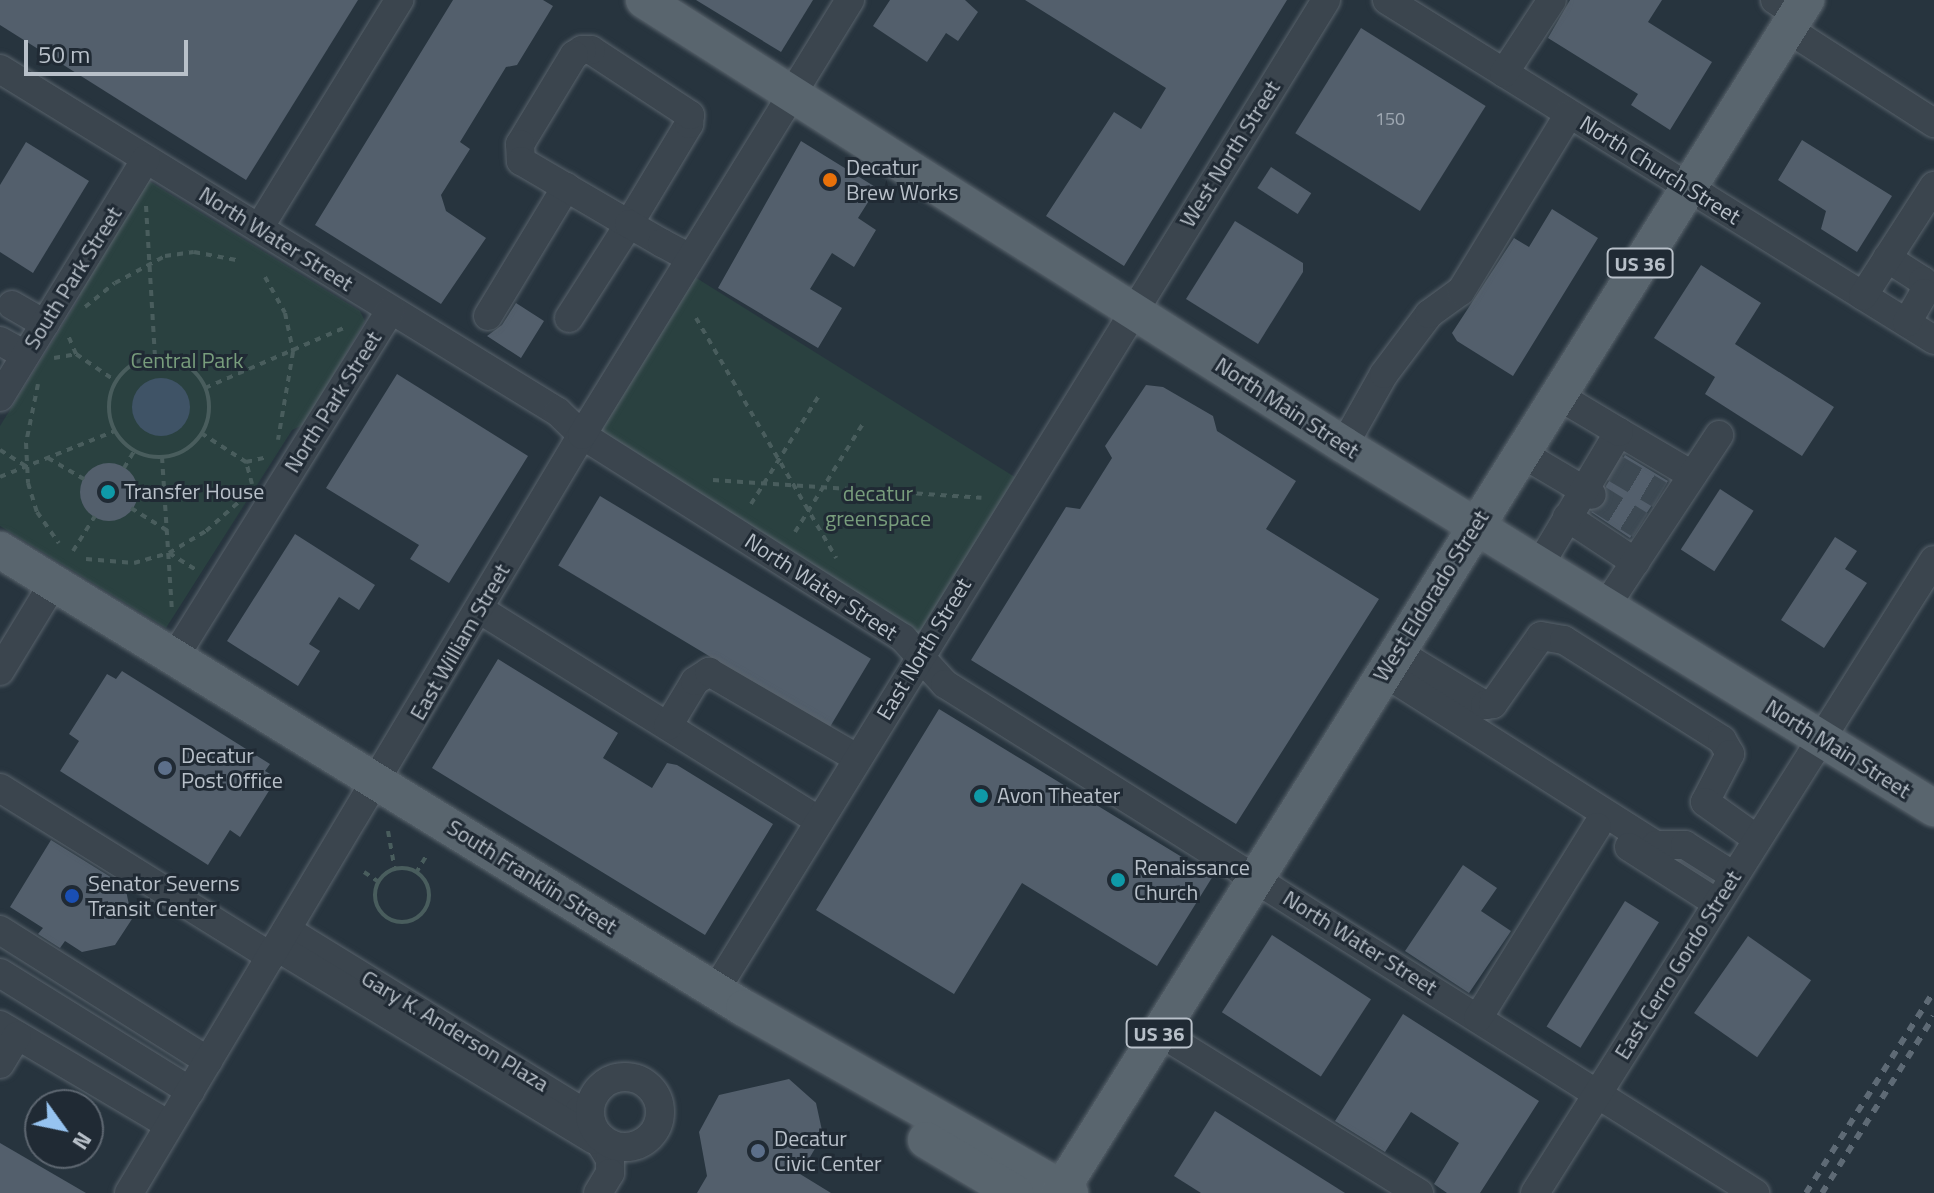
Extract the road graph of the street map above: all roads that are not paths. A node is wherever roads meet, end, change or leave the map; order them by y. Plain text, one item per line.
1 (399, 0) edge
2 (644, 0) edge
3 (850, 0) edge
4 (1326, 0) edge
5 (1387, 0) edge
6 (1552, 0) edge
7 (1791, 11) edge
8 (0, 69) edge
9 (1504, 73) junction
10 (792, 92) junction
11 (1569, 114) junction
12 (1934, 123) edge
13 (146, 159) junction
14 (1934, 186) edge
15 (566, 187) junction
16 (1687, 187) junction
17 (629, 224) junction
18 (259, 228) junction
19 (690, 258) junction
20 (1887, 258) junction
21 (1863, 296) junction
22 (12, 305) dead end
23 (1134, 308) junction
24 (391, 310) junction
25 (488, 316) dead end
26 (569, 318) dead end
27 (1907, 323) junction
28 (56, 329) junction
29 (1934, 340) edge
30 (0, 341) edge
31 (39, 363) junction
32 (1557, 395) junction
33 (0, 397) edge
34 (1619, 432) junction
35 (582, 435) junction
36 (1719, 435) dead end
37 (1344, 445) junction
38 (1521, 453) junction
39 (1692, 475) junction
40 (1588, 492) junction
41 (1567, 517) junction
42 (1475, 526) junction
43 (0, 550) edge
44 (1934, 560) edge
45 (1635, 562) junction
46 (1539, 566) junction
47 (53, 584) junction
48 (1606, 606) junction
49 (479, 609) junction
50 (920, 656) junction
51 (174, 658) junction
52 (0, 671) edge
53 (1385, 671) junction
54 (1456, 703) junction
55 (668, 726) junction
56 (1821, 737) junction
57 (857, 758) junction
58 (377, 781) junction
59 (0, 788) edge
60 (1705, 802) junction
61 (1934, 808) edge
62 (819, 821) junction
63 (1597, 827) junction
64 (1757, 839) junction
65 (1678, 844) junction
66 (1734, 876) junction
67 (1255, 877) junction
68 (1717, 903) junction
69 (0, 930) edge
70 (278, 945) junction
71 (0, 973) edge
72 (715, 991) junction
73 (1478, 1018) junction
74 (9, 1030) edge
75 (1159, 1032) junction
76 (208, 1061) junction
77 (0, 1064) edge
78 (850, 1070) junction
79 (190, 1091) junction
80 (1597, 1093) junction
81 (169, 1125) junction
82 (603, 1163) edge
83 (1063, 1192) edge
84 (129, 1193) edge
85 (1015, 1193) edge
86 (1419, 1193) edge
87 (1535, 1193) edge
88 (1755, 1193) edge

1 - 18 street
2 - 10 main road, North Main Street
3 - 10 street, East William Street
4 - 23 street, West North Street
5 - 9 street, North Church Street
6 - 9 street
7 - 12 street
7 - 16 main road, West Eldorado Street / US 36
8 - 13 street, North Water Street
9 - 11 street, North Church Street
10 - 19 street, East William Street
10 - 23 main road, North Main Street
11 - 16 street, North Church Street
11 - 37 street
13 - 18 street, North Water Street
13 - 28 street, South Park Street
14 - 20 street
15 - 17 street
15 - 17 street
15 - 25 street
16 - 21 street, North Church Street
16 - 32 main road, West Eldorado Street / US 36
17 - 19 street
17 - 26 street
18 - 24 street, North Water Street
19 - 35 street, East William Street
20 - 21 street
20 - 27 street
21 - 27 street, North Church Street
22 - 28 street
23 - 37 main road, North Main Street
23 - 50 street, East North Street
24 - 35 street, North Water Street
24 - 51 street, North Park Street
27 - 29 street, North Church Street
28 - 31 street, South Park Street
30 - 31 street
31 - 33 street, South Park Street
32 - 34 street
32 - 38 main road, West Eldorado Street / US 36
34 - 39 street
34 - 40 street
35 - 49 street, East William Street
35 - 50 street, North Water Street
36 - 39 street
37 - 42 main road, North Main Street
38 - 40 street
38 - 42 main road, West Eldorado Street / US 36
39 - 45 street
40 - 41 street
41 - 45 street
41 - 46 street
42 - 46 main road, North Main Street
42 - 53 main road, West Eldorado Street / US 36
43 - 47 main road, South Franklin Street
44 - 56 street, East Cerro Gordo Street
45 - 48 street
46 - 48 main road, North Main Street
47 - 51 main road, South Franklin Street
47 - 52 street
48 - 56 main road, North Main Street
49 - 55 street
49 - 58 street, East William Street
50 - 57 street, East North Street
50 - 67 street, North Water Street
51 - 58 main road, South Franklin Street
53 - 54 street
53 - 63 street
53 - 67 main road, West Eldorado Street / US 36
54 - 60 street
54 - 65 street
55 - 57 street
55 - 62 street
56 - 61 main road, North Main Street
56 - 64 street, East Cerro Gordo Street
57 - 62 street, East North Street
58 - 70 street, East William Street
58 - 72 main road, South Franklin Street
59 - 70 street, Gary K. Anderson Plaza
60 - 64 street
60 - 65 street
62 - 72 street, East North Street
63 - 68 street
63 - 73 street
64 - 66 street, East Cerro Gordo Street
65 - 66 street
66 - 68 street, East Cerro Gordo Street
67 - 73 street, North Water Street
67 - 75 main road, West Eldorado Street / US 36
68 - 80 street, East Cerro Gordo Street
69 - 76 street
70 - 76 street, East William Street
70 - 82 street, Gary K. Anderson Plaza
71 - 79 street
72 - 78 main road, South Franklin Street
73 - 80 street, North Water Street
74 - 77 street
74 - 81 street
75 - 83 main road, West Eldorado Street / US 36
75 - 86 street
76 - 79 street, East William Street
78 - 83 main road, South Franklin Street
78 - 85 main road
79 - 81 street, East William Street
80 - 87 street, East Cerro Gordo Street
80 - 88 street, North Water Street
81 - 84 street, East William Street
82 - 82 street

